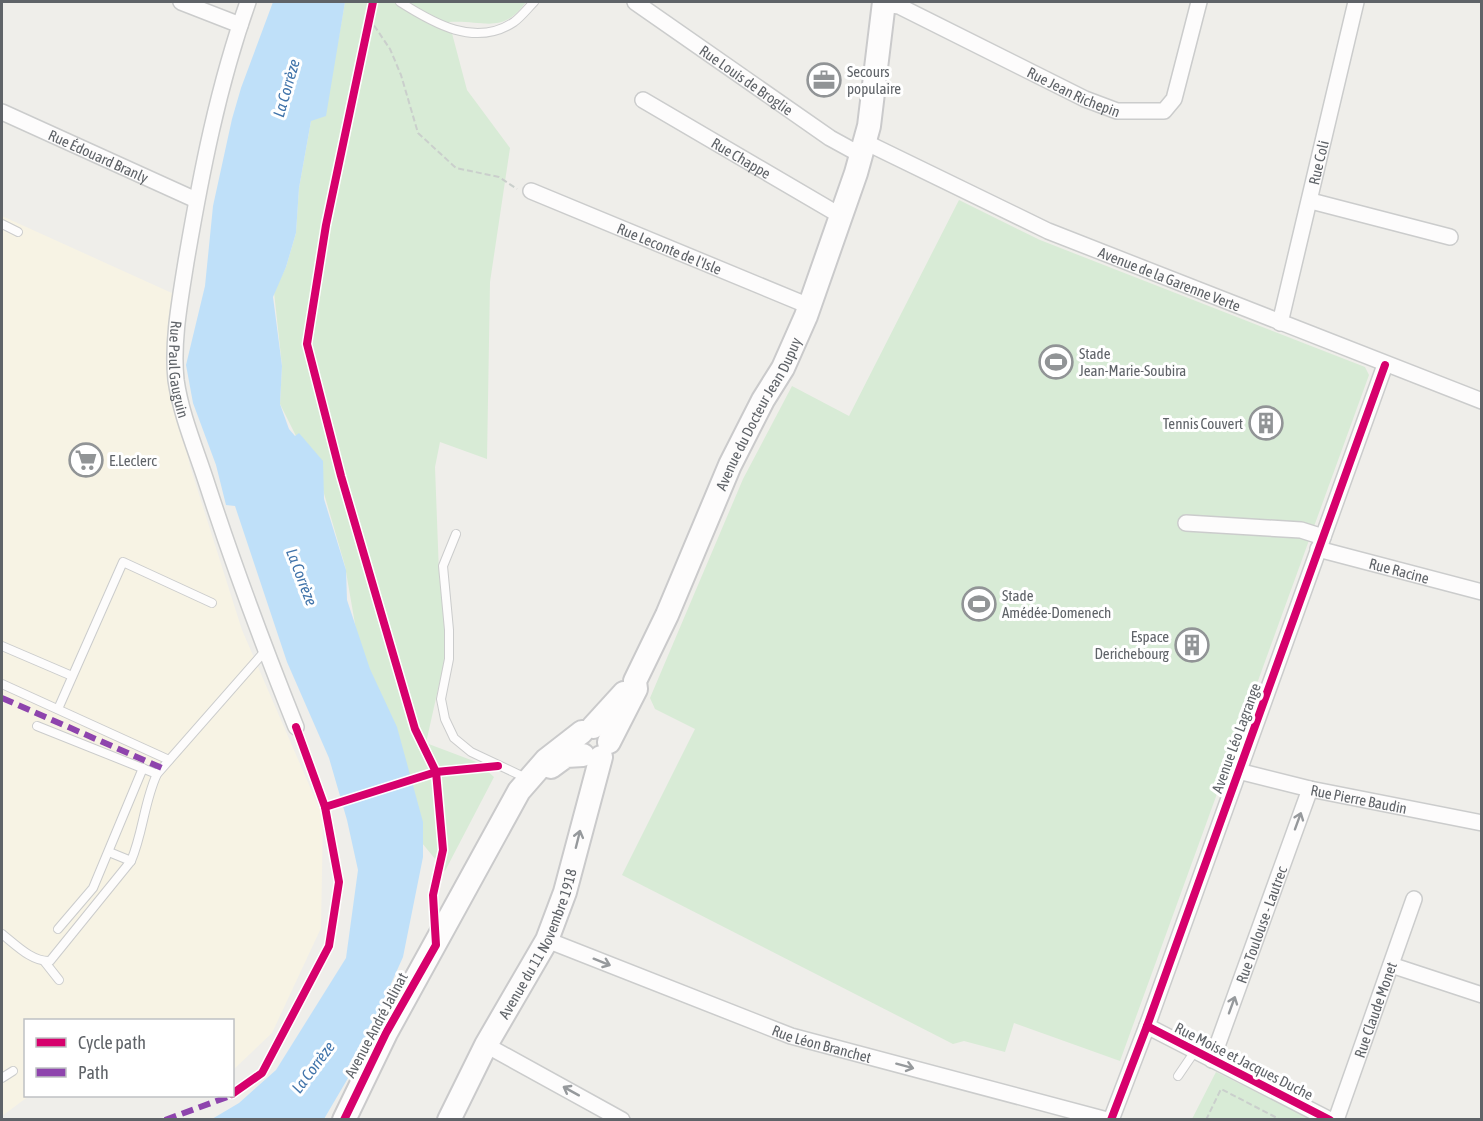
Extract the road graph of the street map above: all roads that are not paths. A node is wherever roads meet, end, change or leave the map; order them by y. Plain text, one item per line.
1 (181, 2) edge
2 (248, 2) edge
3 (400, 2) edge
4 (534, 2) edge
5 (635, 2) edge
6 (884, 2) edge
7 (1199, 2) edge
8 (1356, 2) edge
9 (240, 25) junction
10 (643, 100) dead end
11 (2, 112) edge
12 (863, 148) junction
13 (531, 191) road end
14 (196, 200) junction
15 (1311, 201) junction
16 (841, 216) junction
17 (2, 224) edge
18 (18, 232) dead end
19 (1450, 237) dead end
20 (809, 306) junction
21 (1280, 323) junction
22 (1385, 364) junction
23 (1482, 401) edge
24 (1186, 523) dead end
25 (456, 534) dead end
26 (1320, 543) junction
27 (1482, 592) edge
28 (212, 603) dead end
29 (2, 646) edge
30 (265, 651) junction
31 (72, 676) junction
32 (2, 684) edge
33 (58, 709) junction
34 (37, 726) dead end
35 (296, 727) dead end
36 (594, 743) junction
37 (169, 760) junction
38 (142, 768) junction
39 (1238, 771) junction
40 (157, 774) junction
41 (527, 779) junction
42 (1310, 789) junction
43 (514, 800) junction
44 (1482, 824) edge
45 (109, 852) junction
46 (131, 861) junction
47 (1414, 899) dead end
48 (58, 929) dead end
49 (2, 934) edge
50 (547, 940) junction
51 (44, 961) junction
52 (1391, 965) junction
53 (59, 980) dead end
54 (1482, 995) edge
55 (1147, 1026) junction
56 (486, 1045) junction
57 (1195, 1051) junction
58 (1212, 1060) junction
59 (13, 1071) dead end
60 (1178, 1076) dead end
61 (2, 1078) edge
62 (361, 1081) junction
63 (332, 1119) edge
64 (344, 1119) edge
65 (449, 1119) edge
66 (622, 1119) edge
67 (1109, 1119) edge
68 (1330, 1119) edge
69 (1336, 1119) edge

1 - 9 street
2 - 9 street, Rue Paul Gauguin
3 - 4 lane
5 - 12 street, Rue Louis de Broglie
6 - 7 street, Rue Jean Richepin
6 - 12 street, Avenue du Docteur Jean Dupuy
8 - 15 street, Rue Coli
9 - 14 street, Rue Paul Gauguin
10 - 16 street, Rue Chappe
11 - 14 street, Rue Édouard Branly
12 - 16 street, Avenue du Docteur Jean Dupuy
12 - 21 street, Avenue de la Garenne Verte
13 - 20 street, Rue Leconte de l'Isle
14 - 30 street, Rue Paul Gauguin
15 - 19 street
15 - 21 street, Rue Coli
16 - 20 street, Avenue du Docteur Jean Dupuy
17 - 18 lane
20 - 36 street, Avenue du Docteur Jean Dupuy
21 - 22 street, Avenue de la Garenne Verte
22 - 23 street, Avenue de la Garenne Verte
22 - 26 street, Avenue Léo Lagrange
24 - 26 street, Rue Racine
25 - 41 lane
26 - 27 street, Rue Racine
26 - 39 street, Avenue Léo Lagrange
28 - 31 lane
29 - 31 lane
30 - 35 street, Rue Paul Gauguin
30 - 37 lane
31 - 33 lane
32 - 33 lane
33 - 37 lane
34 - 38 lane
36 - 41 street, Avenue André Jalinat
36 - 43 street, Avenue André Jalinat
50 -> 36 street, Avenue du 11 Novembre 1918
37 - 40 lane
38 - 40 lane
38 - 45 lane
39 - 42 street, Rue Pierre Baudin
39 - 55 street, Avenue Léo Lagrange
40 - 46 lane
41 - 43 street, Avenue André Jalinat
42 - 44 street, Rue Pierre Baudin
58 -> 42 street, Rue Toulouse - Lautrec
43 - 62 street, Avenue André Jalinat
45 - 46 lane
45 - 48 lane
46 - 51 lane
47 - 52 street, Rue Claude Monet
49 - 51 lane
50 - 56 street, Avenue du 11 Novembre 1918
50 -> 67 street, Rue Léon Branchet
51 - 53 lane
52 - 54 street
52 - 69 street, Rue Claude Monet
55 - 57 street, Rue Moise et Jacques Duche
55 - 67 street, Avenue Léo Lagrange
56 - 65 street, Avenue du 11 Novembre 1918
66 -> 56 street
57 - 58 street, Rue Moise et Jacques Duche
57 - 60 lane
58 - 68 street, Rue Moise et Jacques Duche
59 - 61 lane
62 - 63 street, Avenue André Jalinat
62 - 64 street, Avenue André Jalinat

